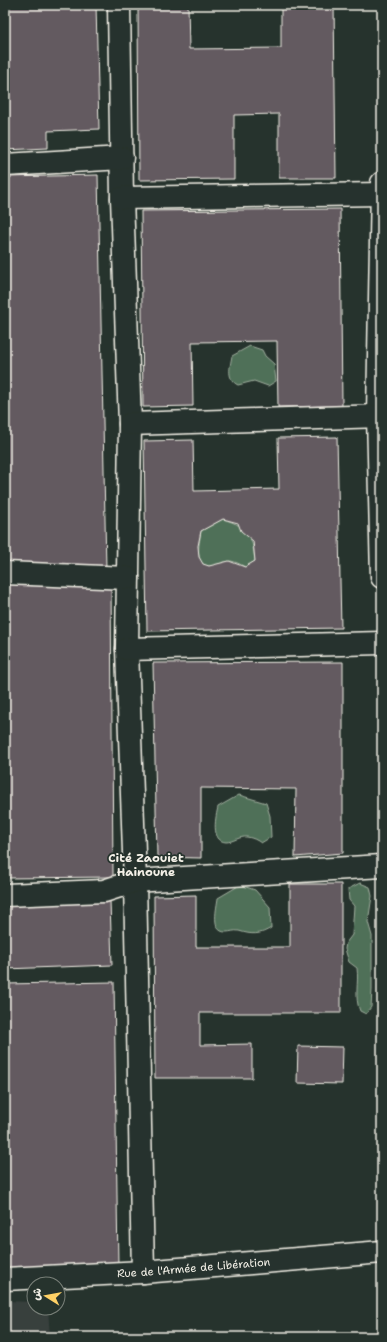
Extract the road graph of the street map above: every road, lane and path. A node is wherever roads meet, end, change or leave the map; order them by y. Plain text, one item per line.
1 (119, 5) edge
2 (122, 158) junction
3 (5, 165) edge
4 (382, 183) edge
5 (382, 194) edge
6 (122, 198) junction
7 (380, 416) edge
8 (130, 424) junction
9 (5, 573) edge
10 (382, 577) edge
11 (128, 578) junction
12 (382, 643) edge
13 (127, 649) junction
14 (382, 866) edge
15 (135, 881) junction
16 (5, 895) edge
17 (382, 1252) edge
18 (143, 1272) junction
19 (5, 1279) edge

1 - 2 street
2 - 3 street
2 - 6 street
4 - 5 street
5 - 6 street
5 - 7 street
6 - 8 street
7 - 8 street
7 - 10 street
8 - 11 street
9 - 11 street
11 - 13 street
12 - 13 street
13 - 15 street
14 - 15 street
15 - 16 street
15 - 18 street
17 - 18 street, Rue de l'Armée de Libération
18 - 19 street, Rue de l'Armée de Libération

